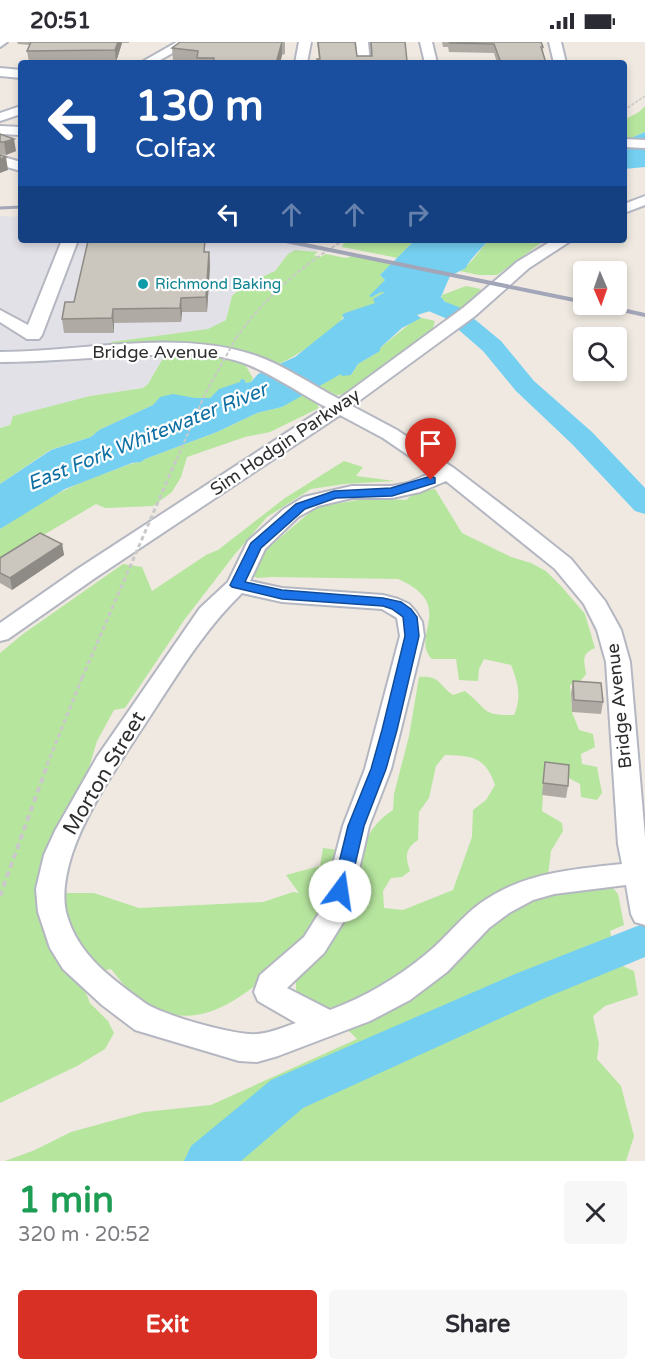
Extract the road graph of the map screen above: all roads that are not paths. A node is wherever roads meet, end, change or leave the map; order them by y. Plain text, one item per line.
1 (186, 42) edge
2 (305, 42) edge
3 (362, 42) edge
4 (426, 42) edge
5 (555, 42) edge
6 (144, 48) dead end
7 (144, 60) edge
8 (150, 60) edge
9 (302, 60) edge
10 (364, 60) edge
11 (430, 60) edge
12 (559, 60) edge
13 (0, 72) edge
14 (18, 74) edge
15 (0, 130) edge
16 (18, 131) edge
17 (627, 143) edge
18 (645, 144) edge
19 (0, 160) edge
20 (18, 166) edge
21 (645, 200) edge
22 (627, 208) edge
23 (69, 243) edge
24 (559, 243) edge
25 (0, 315) edge
26 (0, 357) edge
27 (335, 403) junction
28 (448, 473) junction
29 (237, 585) junction
30 (0, 634) edge
31 (637, 873) junction
32 (644, 910) edge
33 (329, 1023) junction

1 - 8 street
2 - 9 street
3 - 10 street
4 - 11 street
5 - 12 street
6 - 7 street
13 - 14 street
15 - 16 street
17 - 18 street
19 - 20 street
21 - 22 street
23 - 25 street
24 - 27 street, Sim Hodgin Parkway
26 - 27 street, Bridge Avenue
27 - 28 street, Bridge Avenue
27 - 30 street, Sim Hodgin Parkway
28 - 29 street
28 - 31 street, Bridge Avenue
29 - 33 street
29 - 33 street, Morton Street
31 - 32 street, Bridge Avenue
31 - 33 street, Morton Street

